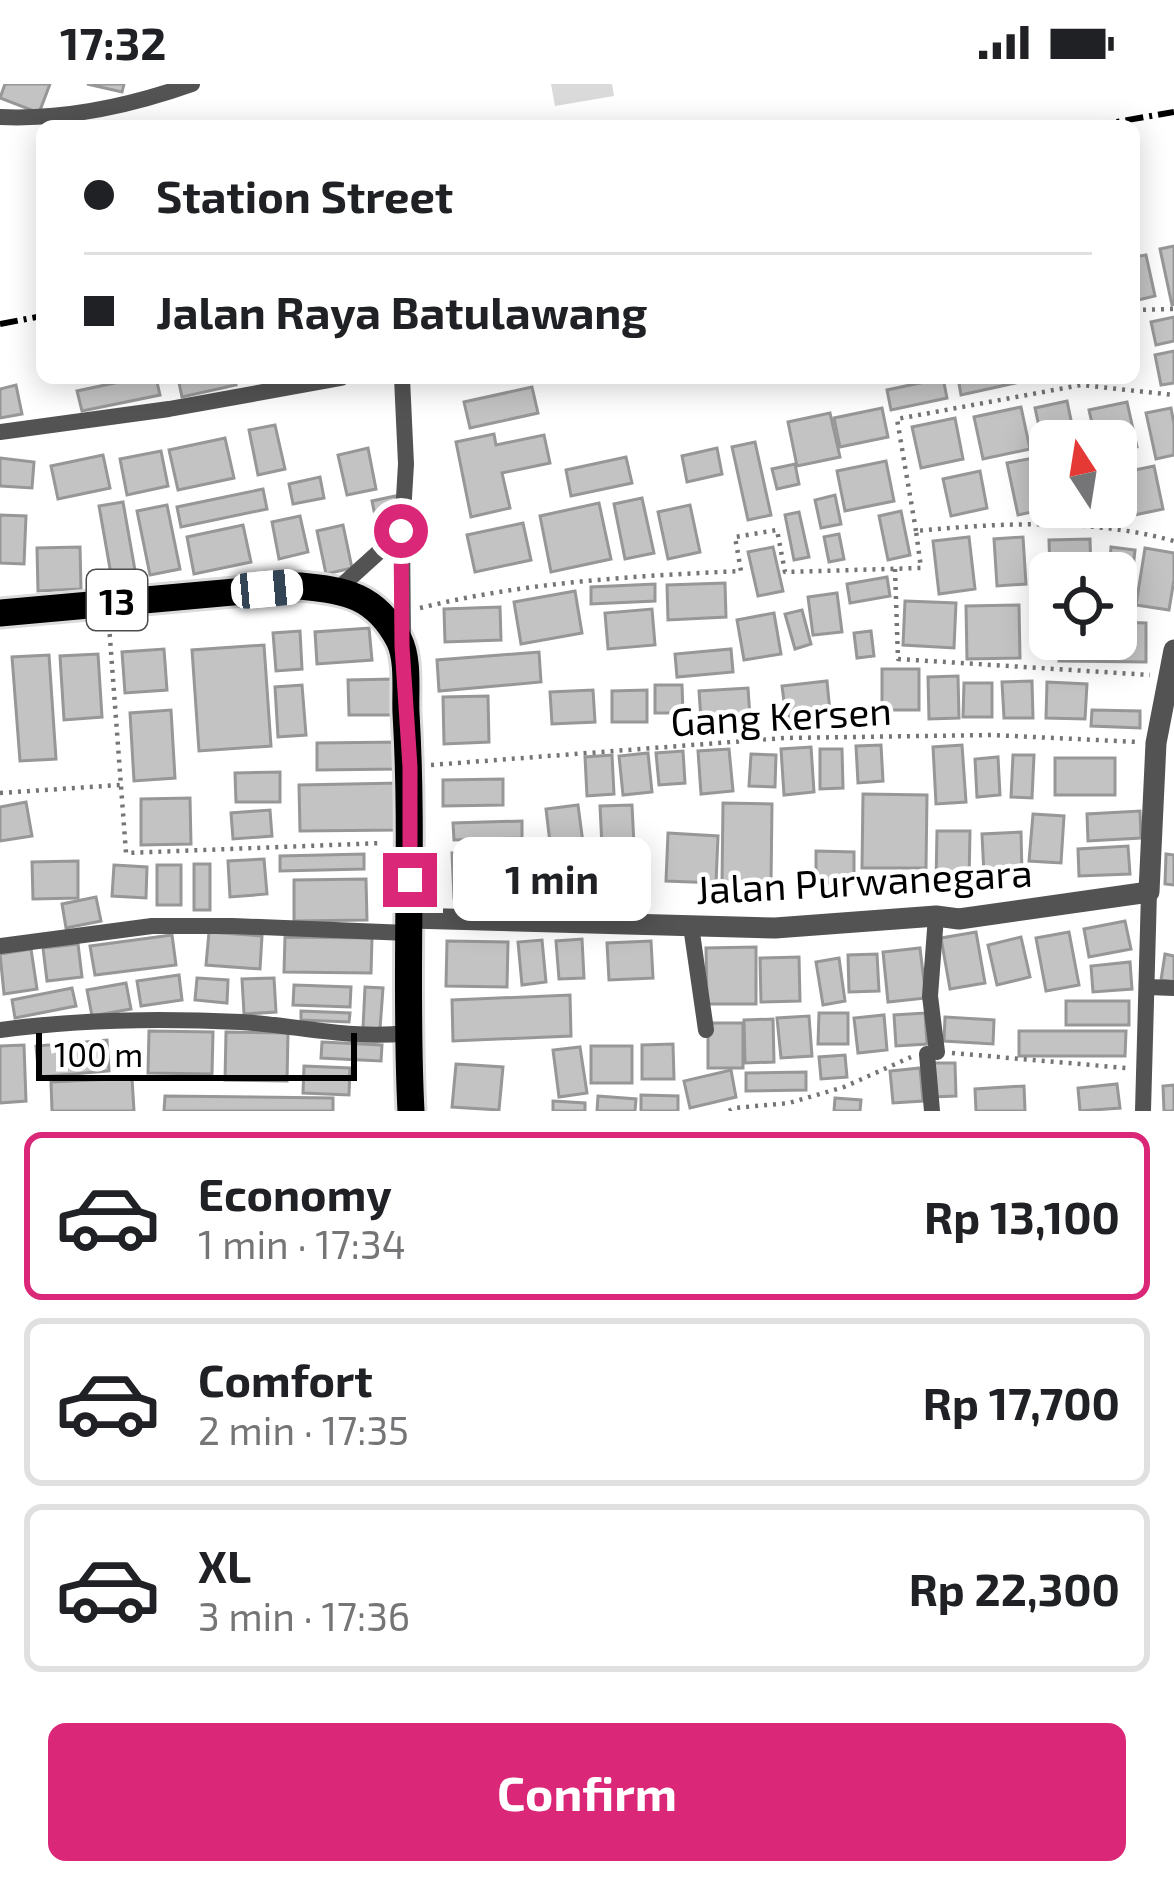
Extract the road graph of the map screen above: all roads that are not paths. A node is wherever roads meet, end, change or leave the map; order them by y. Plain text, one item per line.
1 (192, 84) edge
2 (0, 117) edge
3 (308, 384) edge
4 (402, 384) edge
5 (0, 432) edge
6 (401, 531) junction
7 (338, 589) junction
8 (0, 613) edge
9 (402, 646) junction
10 (1174, 650) edge
11 (1149, 892) junction
12 (936, 916) junction
13 (409, 925) junction
14 (691, 926) junction
15 (0, 946) edge
16 (1147, 987) junction
17 (1174, 988) edge
18 (0, 1030) edge
19 (706, 1030) dead end
20 (407, 1033) junction
21 (411, 1111) edge
22 (932, 1111) edge
23 (1143, 1111) edge

1 - 2 street
3 - 5 street
4 - 6 street
6 - 7 street
6 - 9 street
7 - 8 highway, 13
7 - 9 highway
9 - 13 highway
10 - 11 street
11 - 12 street, Jalan Purwanegara
11 - 16 street
12 - 14 street, Jalan Purwanegara
12 - 22 street
13 - 14 street, Jalan Purwanegara
13 - 15 street
13 - 20 highway
14 - 19 street
16 - 17 street
16 - 23 street
18 - 20 street
20 - 21 highway

